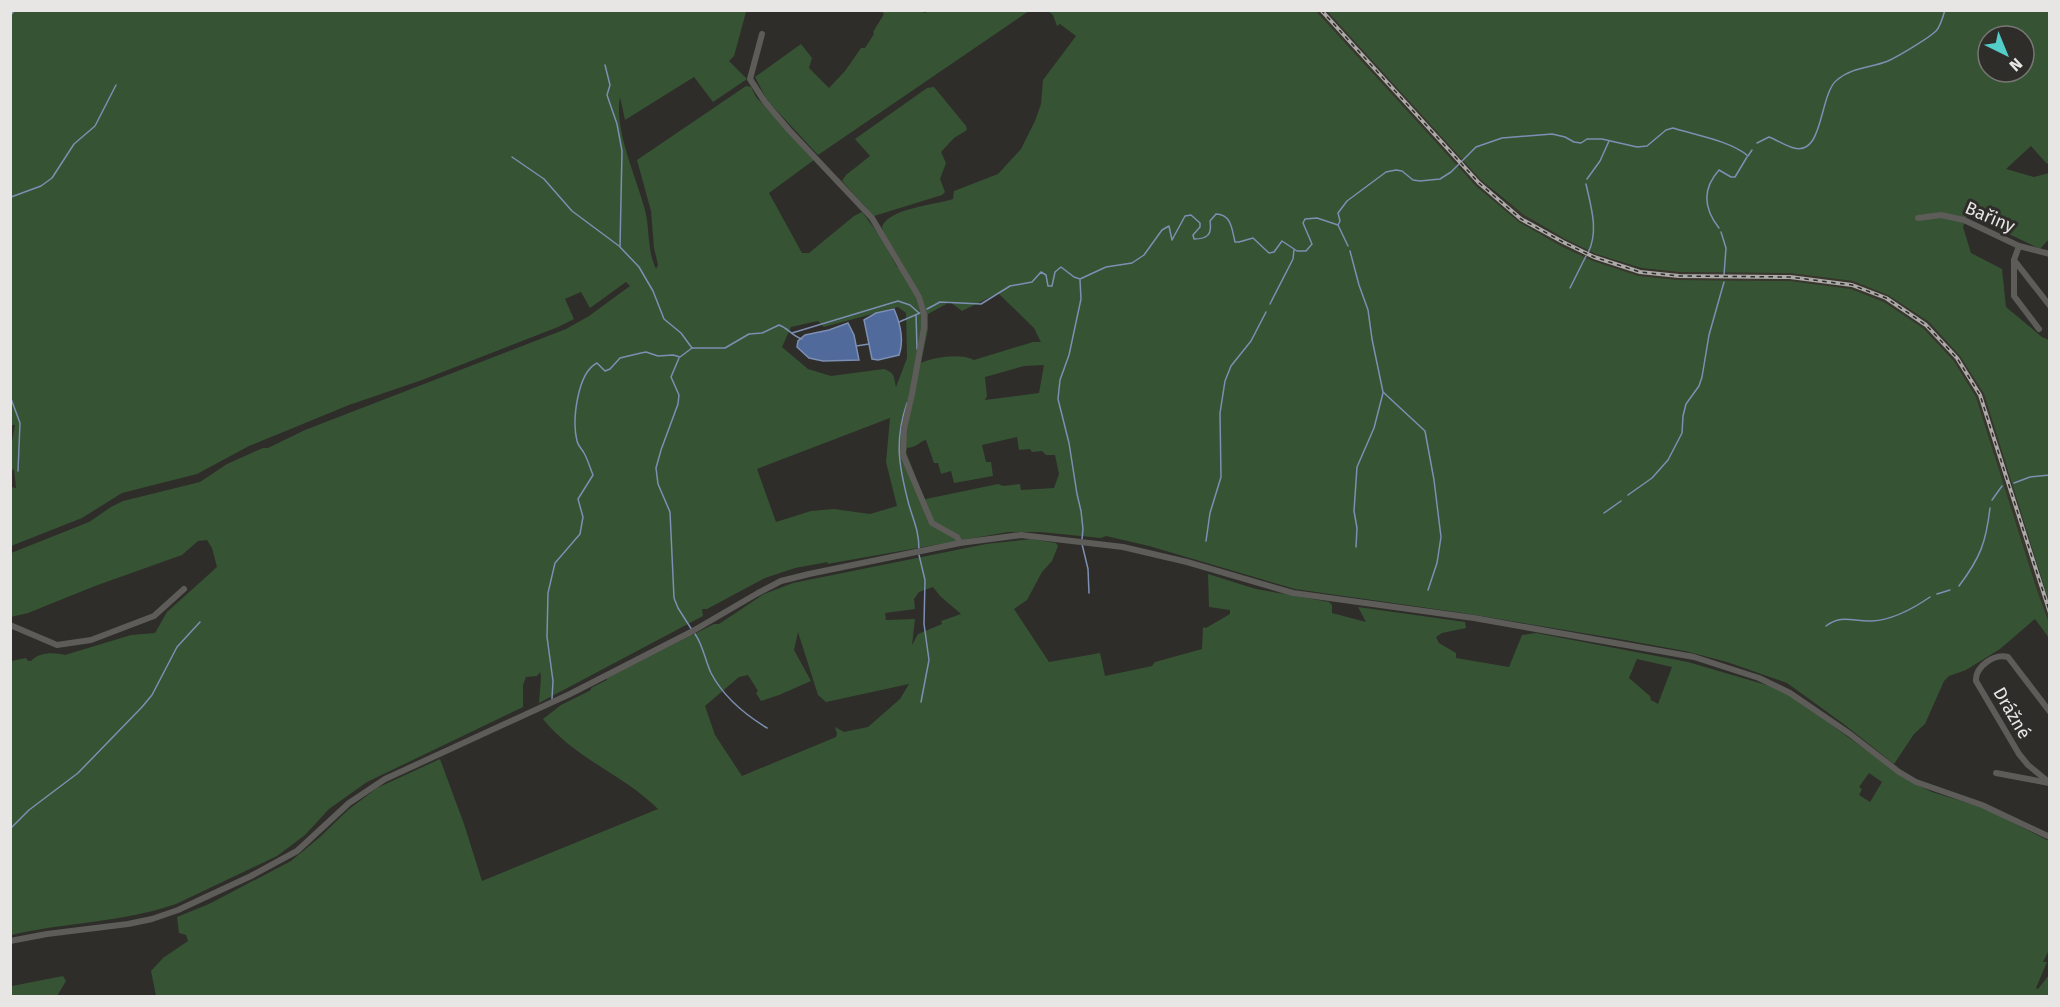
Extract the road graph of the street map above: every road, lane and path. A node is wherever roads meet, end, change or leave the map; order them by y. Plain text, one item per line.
1 (762, 34) dead end
2 (1918, 218) dead end
3 (2019, 246) junction
4 (2049, 254) edge
5 (2014, 260) junction
6 (2049, 306) edge
7 (2039, 329) dead end
8 (960, 543) junction
9 (184, 589) dead end
10 (10, 625) edge
11 (2049, 712) edge
12 (2028, 765) junction
13 (1996, 772) dead end
14 (2023, 778) junction
15 (2049, 783) edge
16 (2049, 837) edge
17 (10, 941) edge

1 - 8 street
2 - 3 street, Bařiny
3 - 4 street, Bařiny
3 - 5 street
5 - 6 street
5 - 7 street
8 - 16 street
8 - 17 street
9 - 10 street
11 - 12 street, Drážné
12 - 14 street, Drážné
12 - 15 street, Drážné
13 - 14 street, Drážné
14 - 15 street, Drážné

